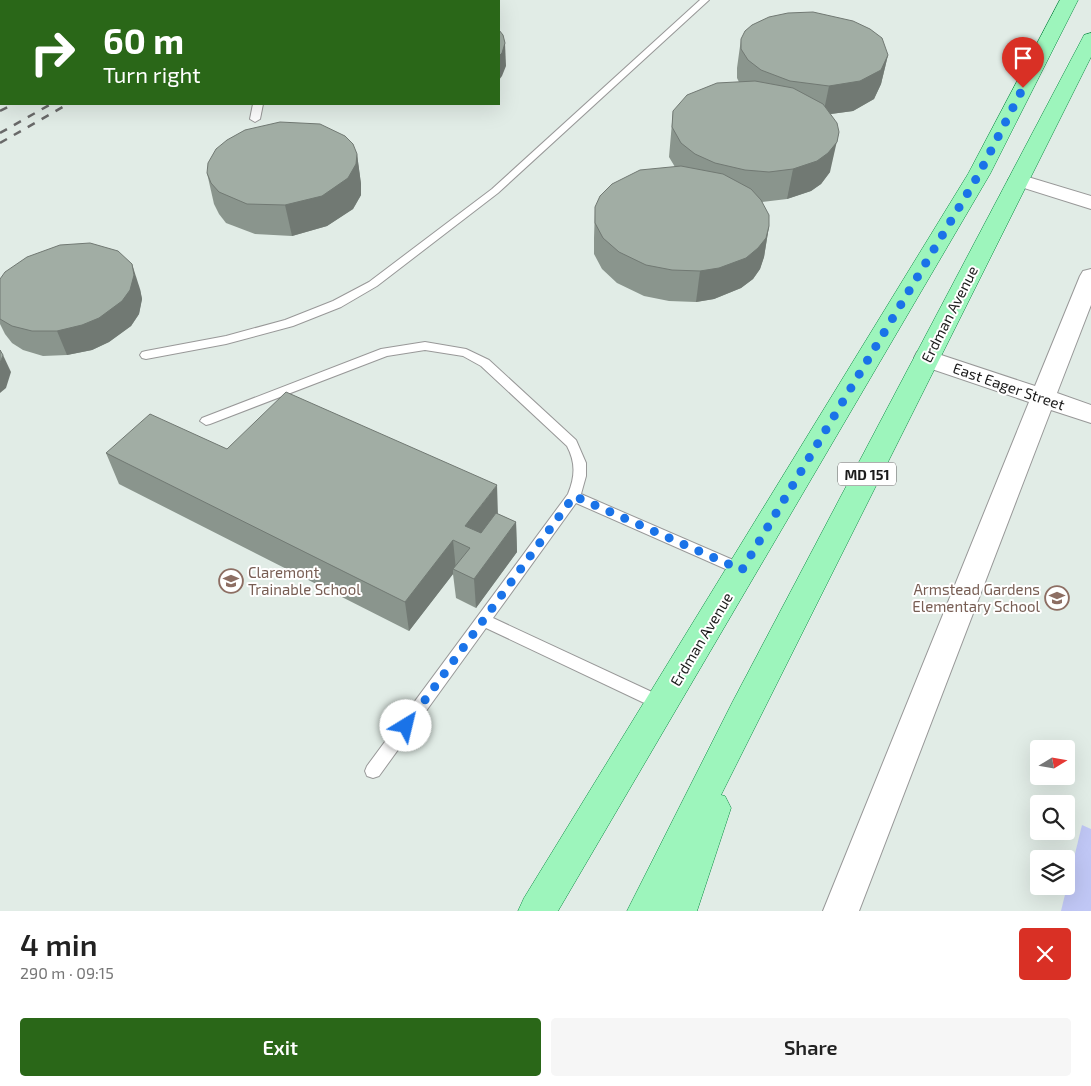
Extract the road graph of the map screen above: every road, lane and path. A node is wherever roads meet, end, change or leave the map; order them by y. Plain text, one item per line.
1 (704, 0) edge
2 (1069, 0) edge
3 (1091, 39) edge
4 (258, 105) edge
5 (255, 119) dead end
6 (1018, 180) junction
7 (1091, 203) edge
8 (1091, 276) edge
9 (146, 355) dead end
10 (926, 358) junction
11 (1044, 398) junction
12 (1091, 414) edge
13 (206, 421) dead end
14 (574, 496) junction
15 (742, 570) junction
16 (483, 620) junction
17 (662, 704) junction
18 (745, 711) junction
19 (373, 771) dead end
20 (538, 911) edge
21 (646, 911) edge
22 (678, 911) edge
23 (841, 911) edge

1 - 9 lane
2 - 15 main road, Erdman Avenue
3 - 6 main road, Erdman Avenue / MD 151
4 - 5 lane
6 - 7 street
6 - 10 main road, Erdman Avenue / MD 151
8 - 11 street
10 - 11 street, East Eager Street
10 - 18 main road, Erdman Avenue / MD 151
11 - 12 street, East Eager Street
11 - 23 street
13 - 14 lane
14 - 15 lane
14 - 16 lane
15 - 17 main road, Erdman Avenue
16 - 17 lane
16 - 19 lane
17 - 20 main road, Erdman Avenue
18 - 21 main road, Erdman Avenue / MD 151
18 - 22 main road

